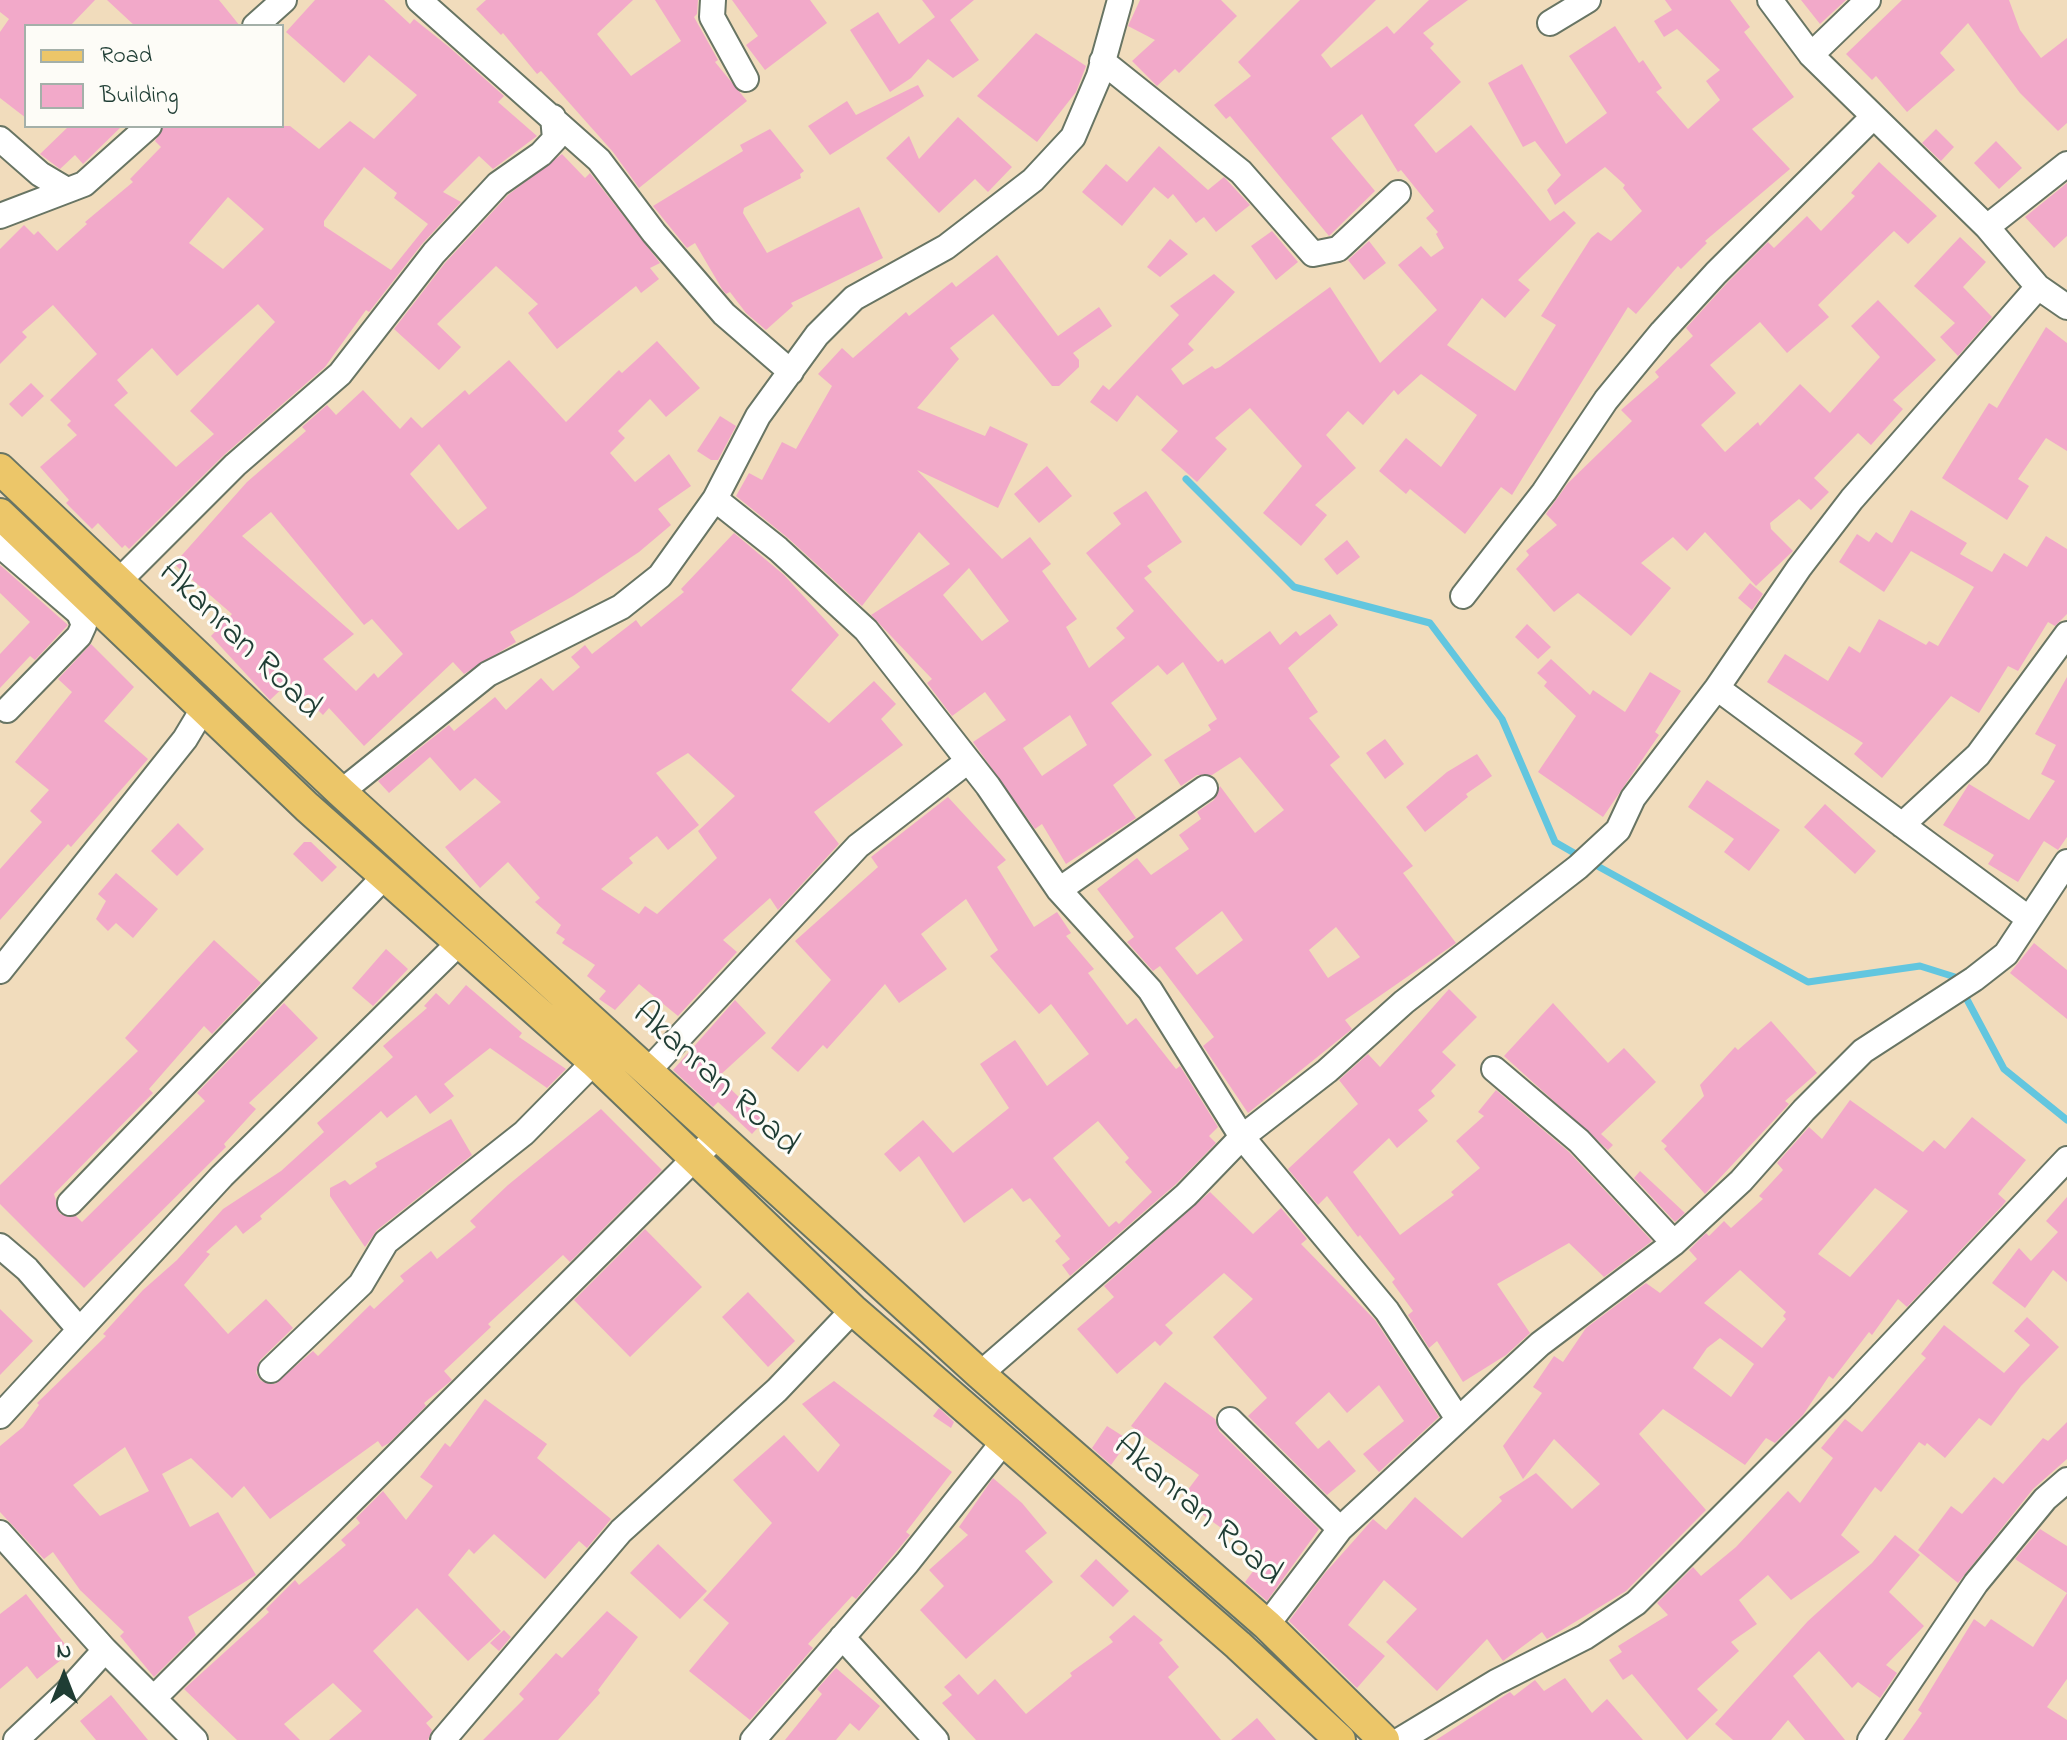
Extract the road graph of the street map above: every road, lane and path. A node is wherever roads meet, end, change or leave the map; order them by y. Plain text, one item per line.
1 (284, 0) edge
2 (713, 0) edge
3 (1120, 0) edge
4 (1588, 0) edge
5 (1770, 0) edge
6 (1868, 0) edge
7 (435, 5) edge
8 (1550, 23) dead end
9 (257, 24) edge
10 (1811, 55) junction
11 (1102, 61) junction
12 (746, 79) dead end
13 (553, 117) junction
14 (1873, 117) junction
15 (147, 128) edge
16 (0, 139) edge
17 (2067, 164) edge
18 (67, 190) junction
19 (1398, 193) dead end
20 (0, 216) edge
21 (1987, 227) junction
22 (2038, 287) junction
23 (2067, 307) edge
24 (791, 372) junction
25 (0, 469) edge
26 (715, 499) junction
27 (3, 533) edge
28 (119, 581) junction
29 (1463, 596) dead end
30 (2067, 634) edge
31 (1717, 688) junction
32 (203, 709) junction
33 (7, 710) dead end
34 (968, 761) junction
35 (1205, 788) dead end
36 (341, 792) junction
37 (1902, 825) junction
38 (2067, 862) edge
39 (386, 875) junction
40 (1059, 890) junction
41 (2028, 918) junction
42 (460, 942) junction
43 (0, 971) edge
44 (594, 1062) junction
45 (1494, 1069) dead end
46 (647, 1072) junction
47 (717, 1136) junction
48 (1242, 1137) junction
49 (694, 1159) junction
50 (2067, 1159) edge
51 (70, 1203) dead end
52 (1674, 1243) junction
53 (0, 1246) edge
54 (853, 1310) junction
55 (79, 1329) junction
56 (271, 1370) dead end
57 (980, 1374) junction
58 (0, 1416) edge
59 (1458, 1419) junction
60 (1230, 1420) dead end
61 (1004, 1441) junction
62 (2067, 1480) edge
63 (1340, 1529) junction
64 (0, 1533) edge
65 (1267, 1625) junction
66 (842, 1637) junction
67 (105, 1650) junction
68 (154, 1698) junction
69 (16, 1740) edge
70 (195, 1740) edge
71 (443, 1740) edge
72 (753, 1740) edge
73 (936, 1740) edge
74 (1340, 1740) edge
75 (1384, 1740) edge
76 (1400, 1740) edge
77 (1870, 1740) edge

1 - 9 street
2 - 12 street
3 - 11 street
4 - 8 street
5 - 10 street
6 - 10 street
7 - 13 street
10 - 14 street
11 - 19 street
11 - 24 street
13 - 24 street
13 - 28 street
14 - 21 street
14 - 29 street
15 - 18 street
16 - 18 street
17 - 21 street
18 - 20 street
21 - 22 street
22 - 23 street
22 - 31 street
24 - 26 street
25 - 28 main road, Akanran Road
26 - 34 street
26 - 36 street
27 - 32 main road, Akanran Road
27 - 33 street
28 - 36 main road, Akanran Road
30 - 37 street
31 - 37 street
31 - 48 street
32 - 39 main road, Akanran Road
32 - 43 street
34 - 40 street
34 - 46 street
35 - 40 street
36 - 46 main road, Akanran Road
37 - 41 street
38 - 41 street
39 - 42 main road, Akanran Road
39 - 51 street
40 - 48 street
41 - 52 street
42 - 44 main road, Akanran Road
42 - 55 street
44 - 49 main road, Akanran Road
44 - 56 street
45 - 52 street
46 - 47 main road, Akanran Road
47 - 49 street
47 - 57 main road, Akanran Road
48 - 57 street
48 - 59 street
49 - 54 main road, Akanran Road
49 - 68 street
50 - 76 street
52 - 59 street
53 - 55 street
54 - 61 main road, Akanran Road
54 - 71 street
55 - 58 street
57 - 65 main road, Akanran Road
59 - 63 street
60 - 63 street
61 - 66 street
61 - 74 main road, Akanran Road
62 - 77 street
63 - 65 street
64 - 67 street
65 - 75 main road, Akanran Road
66 - 72 street
66 - 73 street
67 - 68 street
67 - 69 street
68 - 70 street

